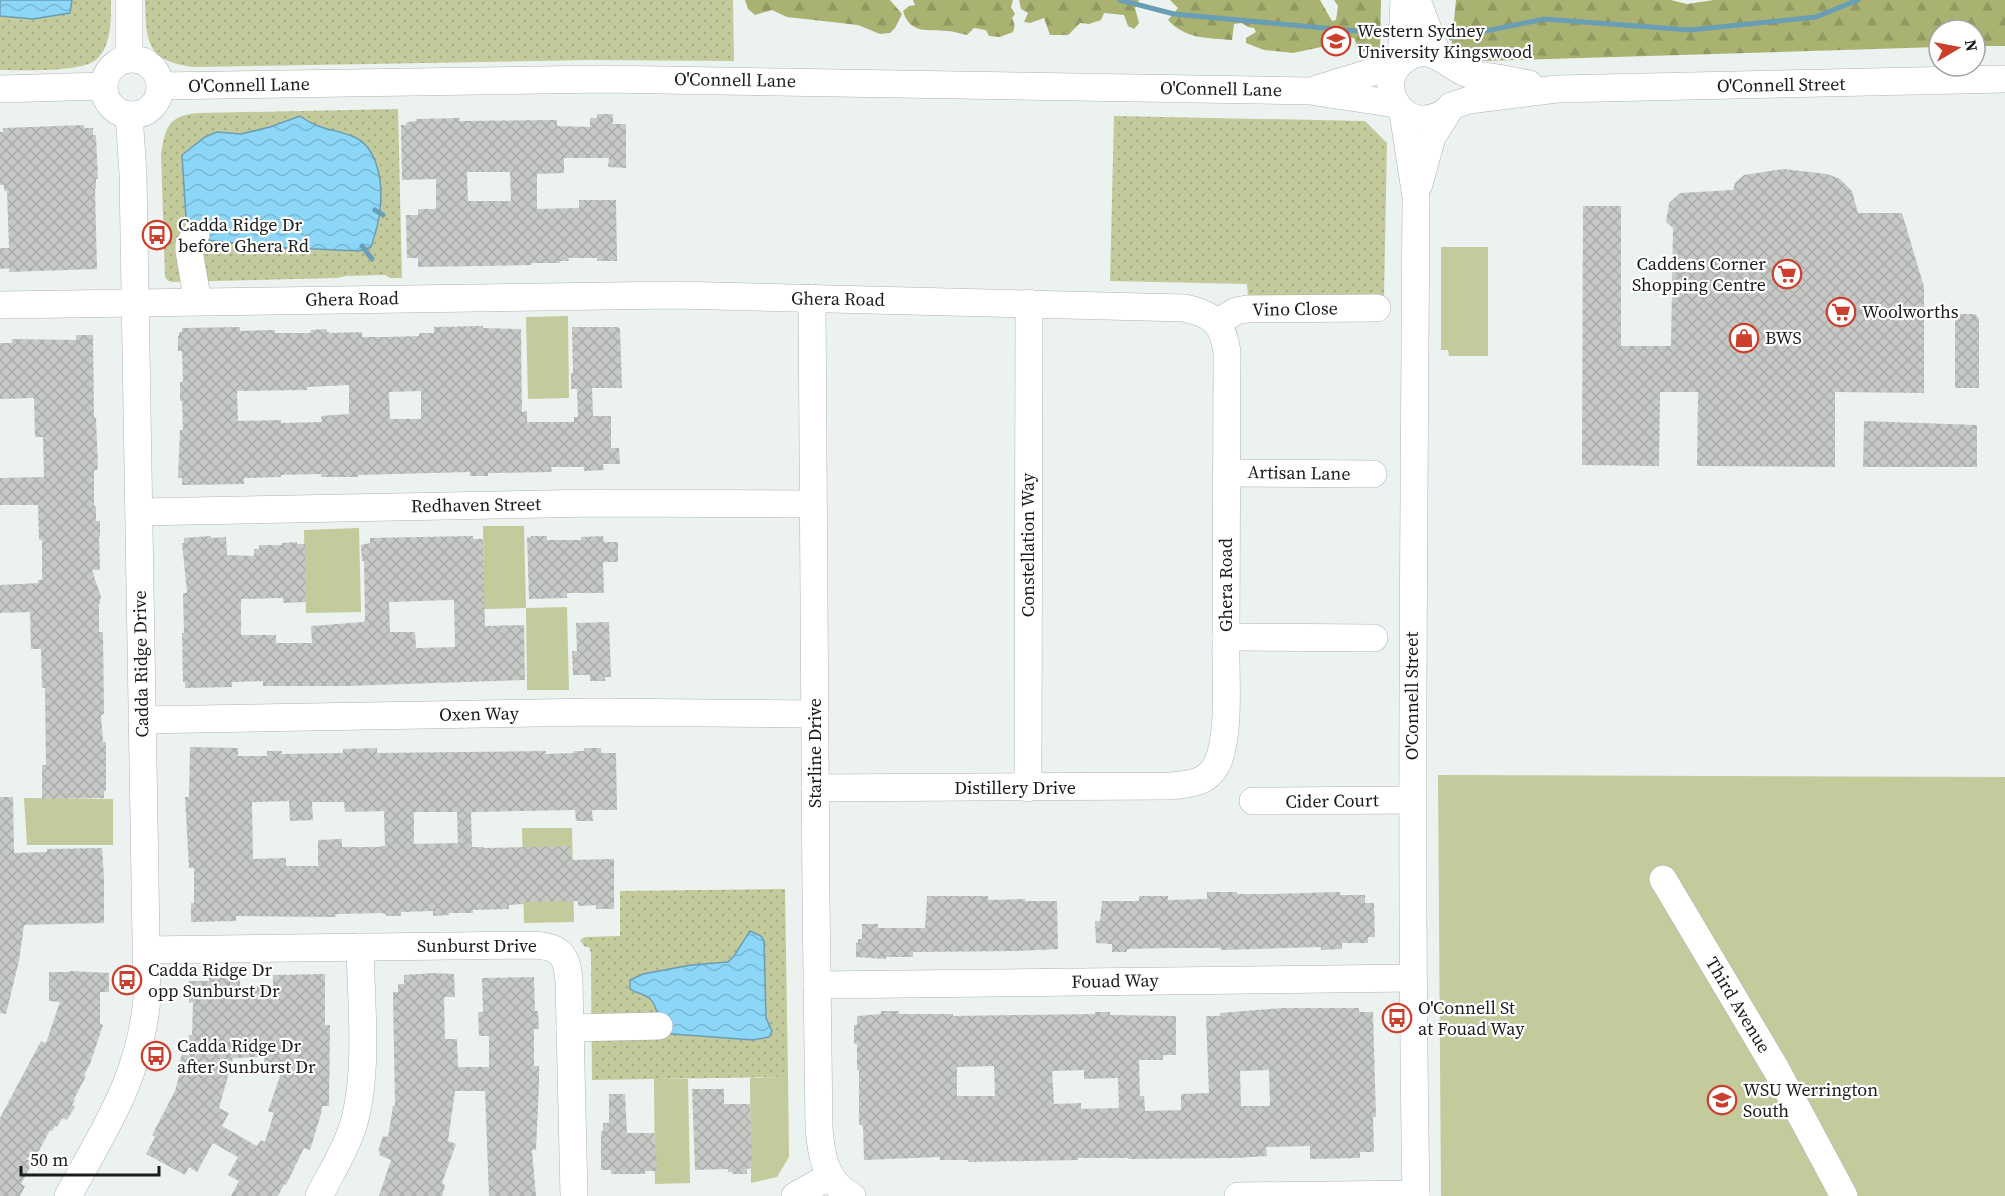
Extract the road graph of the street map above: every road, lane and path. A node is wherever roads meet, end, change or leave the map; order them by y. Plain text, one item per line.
1 (129, 0) edge
2 (1404, 0) edge
3 (1417, 0) edge
4 (1441, 57) junction
5 (129, 58) junction
6 (1400, 63) junction
7 (2005, 79) edge
8 (104, 86) junction
9 (160, 86) junction
10 (0, 89) edge
11 (1557, 89) junction
12 (1310, 91) junction
13 (1450, 107) junction
14 (1400, 109) junction
15 (129, 115) junction
16 (1416, 197) junction
17 (196, 234) dead end
18 (812, 298) junction
19 (196, 301) junction
20 (135, 303) junction
21 (1029, 303) junction
22 (0, 305) edge
23 (1377, 309) dead end
24 (1216, 323) junction
25 (1226, 472) junction
26 (1372, 474) dead end
27 (813, 504) junction
28 (139, 512) junction
29 (1226, 637) junction
30 (1374, 638) dead end
31 (815, 714) junction
32 (142, 720) junction
33 (1212, 773) joint
34 (815, 788) junction
35 (1028, 788) junction
36 (1412, 800) junction
37 (1253, 801) dead end
38 (1663, 879) dead end
39 (360, 947) junction
40 (147, 950) junction
41 (1412, 978) junction
42 (817, 985) junction
43 (659, 1026) dead end
44 (570, 1028) junction
45 (830, 1176) junction
46 (1416, 1195) edge
47 (68, 1196) edge
48 (319, 1196) edge
49 (574, 1196) edge
50 (795, 1196) edge
51 (852, 1196) edge
52 (1238, 1196) edge
53 (1844, 1196) edge

1 - 5 street
2 - 6 street
3 - 4 street
4 - 6 street, O'Connell Street
4 - 11 street, O'Connell Street
4 - 13 street, O'Connell Street
5 - 8 street
5 - 9 street
6 - 12 street, O'Connell Lane
6 - 14 street, O'Connell Street
7 - 11 street, O'Connell Street
8 - 10 street
8 - 15 street
9 - 12 street, O'Connell Lane
9 - 15 street
11 - 13 street, O'Connell Street
12 - 14 street, O'Connell Lane
13 - 14 street, O'Connell Street
13 - 16 street, O'Connell Street
14 - 16 street, O'Connell Street
15 - 20 street, Cadda Ridge Drive
16 - 36 street, O'Connell Street
17 - 19 street
18 - 19 street, Ghera Road
18 - 21 street, Ghera Road
18 - 27 street, Starline Drive
19 - 20 street, Ghera Road
20 - 22 street, Ghera Road
20 - 28 street, Cadda Ridge Drive
21 - 24 street, Ghera Road
21 - 35 street, Constellation Way
23 - 24 street, Vino Close
24 - 25 street, Ghera Road
25 - 26 street, Artisan Lane
25 - 29 street, Ghera Road
27 - 28 street, Redhaven Street
27 - 31 street, Starline Drive
28 - 32 street, Cadda Ridge Drive
29 - 30 street
29 - 33 street, Ghera Road
31 - 32 street, Oxen Way
31 - 34 street, Starline Drive
32 - 40 street, Cadda Ridge Drive
33 - 35 street, Distillery Drive
34 - 35 street, Distillery Drive
34 - 42 street, Starline Drive
36 - 37 street, Cider Court
36 - 41 street, O'Connell Street
38 - 53 street, Third Avenue
39 - 40 street, Sunburst Drive
39 - 44 street, Sunburst Drive
39 - 48 street
40 - 47 street, Cadda Ridge Drive
41 - 42 street, Fouad Way
41 - 46 street, O'Connell Street
42 - 45 street, Starline Drive
43 - 44 street
44 - 49 street, Sunburst Drive
45 - 50 street
45 - 51 street
46 - 52 street

